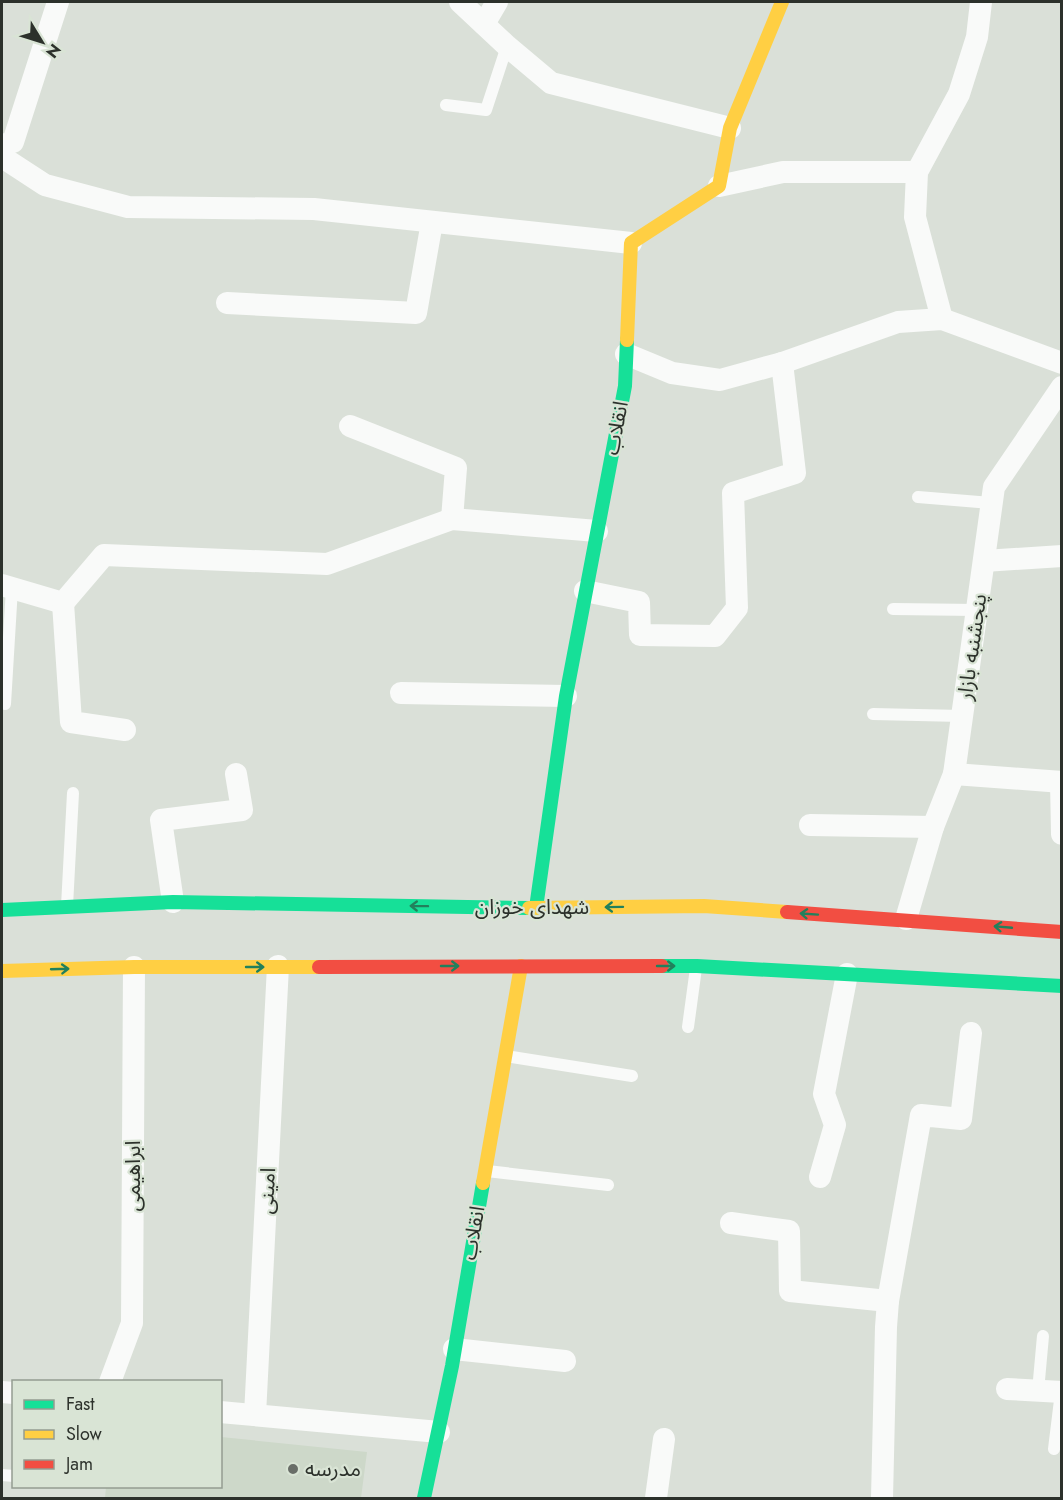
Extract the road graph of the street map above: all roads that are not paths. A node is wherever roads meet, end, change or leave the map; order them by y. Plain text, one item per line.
1 (58, 2) edge
2 (460, 2) edge
3 (497, 2) edge
4 (782, 2) edge
5 (981, 2) edge
6 (484, 24) junction
7 (507, 46) junction
8 (446, 105) dead end
9 (730, 129) junction
10 (2, 145) edge
11 (2, 157) edge
12 (917, 172) junction
13 (719, 186) junction
14 (432, 222) junction
15 (631, 243) junction
16 (227, 303) dead end
17 (942, 319) junction
18 (626, 354) junction
19 (782, 363) junction
20 (1062, 363) edge
21 (1062, 387) edge
22 (350, 426) dead end
23 (918, 498) dead end
24 (991, 503) junction
25 (452, 519) junction
26 (597, 531) junction
27 (1062, 556) edge
28 (984, 561) junction
29 (7, 587) edge
30 (585, 591) junction
31 (63, 603) junction
32 (893, 609) dead end
33 (977, 610) junction
34 (401, 693) dead end
35 (566, 696) junction
36 (4, 704) dead end
37 (873, 714) dead end
38 (962, 716) junction
39 (125, 730) dead end
40 (237, 774) dead end
41 (954, 774) junction
42 (1061, 782) edge
43 (73, 793) dead end
44 (810, 825) dead end
45 (933, 827) junction
46 (1062, 834) edge
47 (173, 902) junction
48 (67, 906) junction
49 (536, 908) junction
50 (2, 910) edge
51 (906, 919) junction
52 (1062, 932) edge
53 (278, 966) junction
54 (521, 966) junction
55 (697, 966) junction
56 (134, 967) junction
57 (2, 970) edge
58 (847, 974) junction
59 (1062, 986) edge
60 (688, 1026) dead end
61 (971, 1033) dead end
62 (503, 1056) junction
63 (632, 1076) dead end
64 (484, 1171) junction
65 (820, 1177) dead end
66 (608, 1185) dead end
67 (731, 1223) dead end
68 (888, 1301) junction
69 (1043, 1336) dead end
70 (454, 1349) junction
71 (565, 1361) dead end
72 (111, 1380) edge
73 (1007, 1389) dead end
74 (1038, 1391) junction
75 (1061, 1392) edge
76 (222, 1412) edge
77 (255, 1415) junction
78 (440, 1432) junction
79 (663, 1439) dead end
80 (1054, 1449) dead end
81 (424, 1498) edge
82 (656, 1498) edge
83 (882, 1498) edge

1 - 10 street
2 - 6 street
3 - 6 street
4 - 9 street
5 - 12 street
6 - 7 street
7 - 8 lane
7 - 9 street
9 - 13 street
11 - 14 street
12 - 13 street
12 - 17 street
13 - 15 street
14 - 15 street
14 - 16 street
15 - 18 street, انقلاب
17 - 19 street
17 - 20 street
18 - 19 street
18 - 26 street, انقلاب
19 - 30 street
21 - 24 street, پنجشنبه بازار
22 - 25 street
23 - 24 lane
24 - 28 street, پنجشنبه بازار
25 - 26 street
25 - 31 street
26 - 30 street, انقلاب
27 - 28 street
28 - 33 street, پنجشنبه بازار
29 - 31 street
29 - 36 lane
30 - 35 street, انقلاب
31 - 39 street
32 - 33 lane
33 - 38 street, پنجشنبه بازار
34 - 35 street
35 - 49 street, انقلاب
37 - 38 lane
38 - 41 street, پنجشنبه بازار
40 - 47 street
41 - 42 street
41 - 45 street, پنجشنبه بازار
42 - 46 street
43 - 48 lane
44 - 45 street
45 - 51 street, پنجشنبه بازار
47 - 48 street, شهدای خوزان
49 -> 47 street, شهدای خوزان
48 - 50 street, شهدای خوزان
51 -> 49 street, شهدای خوزان
52 -> 51 street, شهدای خوزان
53 -> 54 street
56 -> 53 street
53 - 77 street, امینی
54 -> 55 street
54 - 62 street, انقلاب
55 - 58 street
55 - 60 lane
57 -> 56 street
56 - 72 street, ابراهیمی
58 - 59 street
58 - 65 street
61 - 68 street
62 - 63 lane
62 - 64 street, انقلاب
64 - 66 lane
64 - 70 street, انقلاب
67 - 68 street
68 - 83 street
69 - 74 lane
70 - 71 street
70 - 78 street, انقلاب
73 - 74 street
74 - 75 street
75 - 80 lane
76 - 77 street
77 - 78 street
78 - 81 street, انقلاب
79 - 82 street

